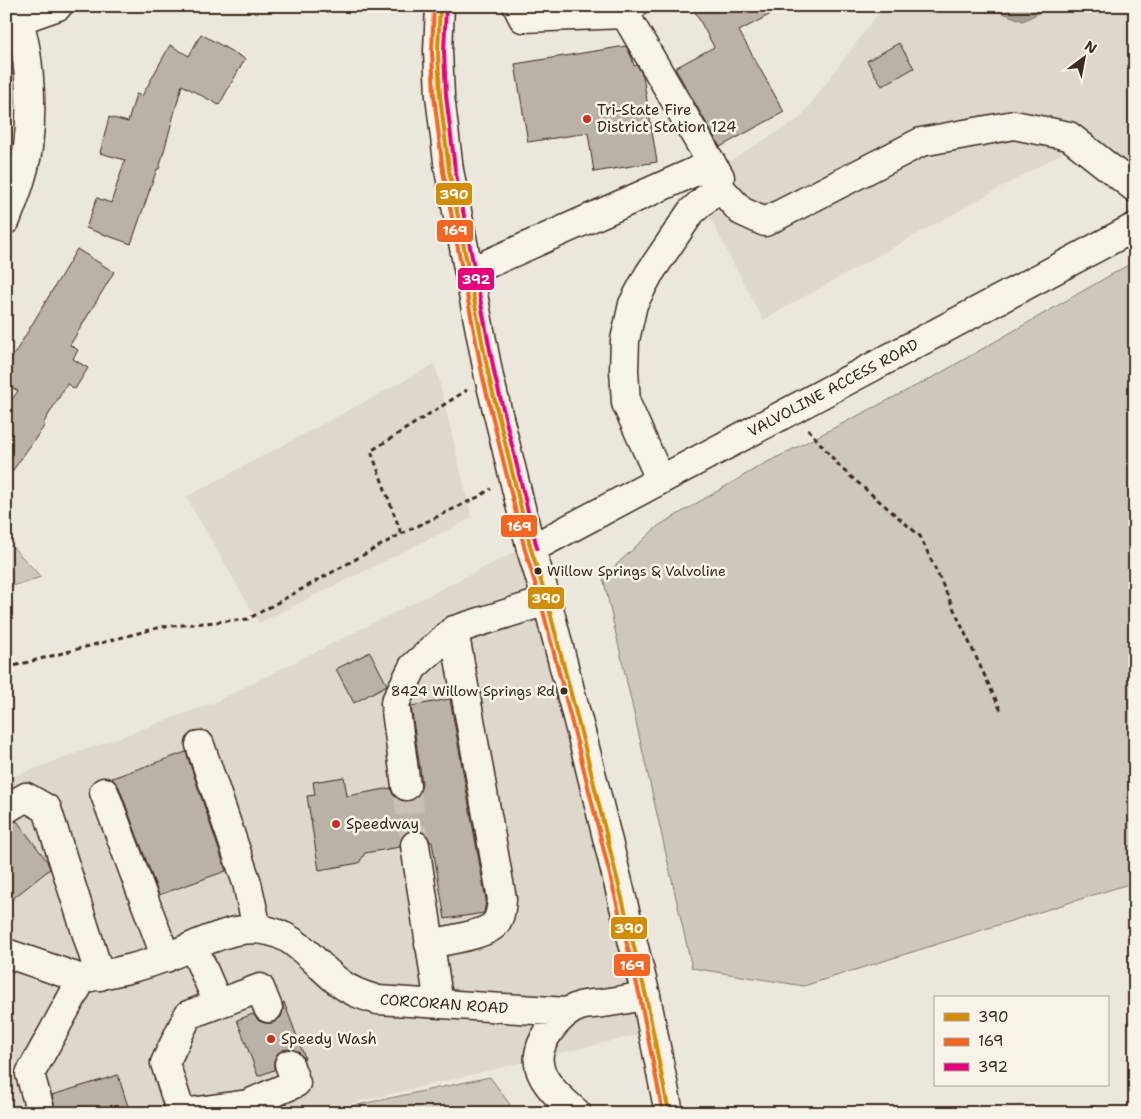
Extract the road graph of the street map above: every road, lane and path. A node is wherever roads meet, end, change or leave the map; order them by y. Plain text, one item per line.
1 (58, 6) edge
2 (440, 6) edge
3 (517, 6) edge
4 (629, 10) edge
5 (15, 13) edge
6 (716, 176) junction
7 (1135, 188) edge
8 (6, 220) edge
9 (1135, 227) edge
10 (469, 272) junction
11 (489, 377) junction
12 (791, 410) junction
13 (513, 475) junction
14 (660, 479) junction
15 (401, 534) junction
16 (531, 549) junction
17 (547, 602) junction
18 (454, 630) junction
19 (6, 668) edge
20 (1001, 711) dead end
21 (200, 745) dead end
22 (406, 786) tunnel mouth
23 (104, 792) dead end
24 (6, 808) edge
25 (415, 845) tunnel mouth
26 (256, 928) junction
27 (429, 944) junction
28 (193, 946) junction
29 (6, 953) edge
30 (166, 958) junction
31 (91, 977) junction
32 (646, 996) junction
33 (439, 1004) junction
34 (567, 1012) junction
35 (283, 1078) dead end
36 (41, 1113) edge
37 (182, 1113) edge
38 (577, 1113) edge
39 (669, 1113) edge

1 - 5 main road
2 - 10 main road
3 - 4 main road
4 - 6 main road
5 - 8 main road
6 - 7 main road
6 - 10 main road
6 - 14 main road
9 - 12 main road, VALVOLINE ACCESS ROAD
10 - 11 main road
11 - 13 main road
11 - 15 path
12 - 14 main road, VALVOLINE ACCESS ROAD
12 - 20 path
13 - 15 path
13 - 16 main road
14 - 16 main road, VALVOLINE ACCESS ROAD
15 - 19 path
16 - 17 main road
17 - 18 main road
17 - 32 main road
18 - 22 main road
18 - 27 main road
21 - 26 main road
23 - 30 main road
24 - 31 main road
25 - 27 main road
26 - 28 main road, CORCORAN ROAD
26 - 33 main road, CORCORAN ROAD
27 - 33 main road
28 - 30 main road, CORCORAN ROAD
28 - 37 main road
29 - 31 main road
30 - 31 main road, CORCORAN ROAD
31 - 36 main road
32 - 34 main road
32 - 39 main road
33 - 34 main road, CORCORAN ROAD
34 - 38 main road
35 - 37 main road

